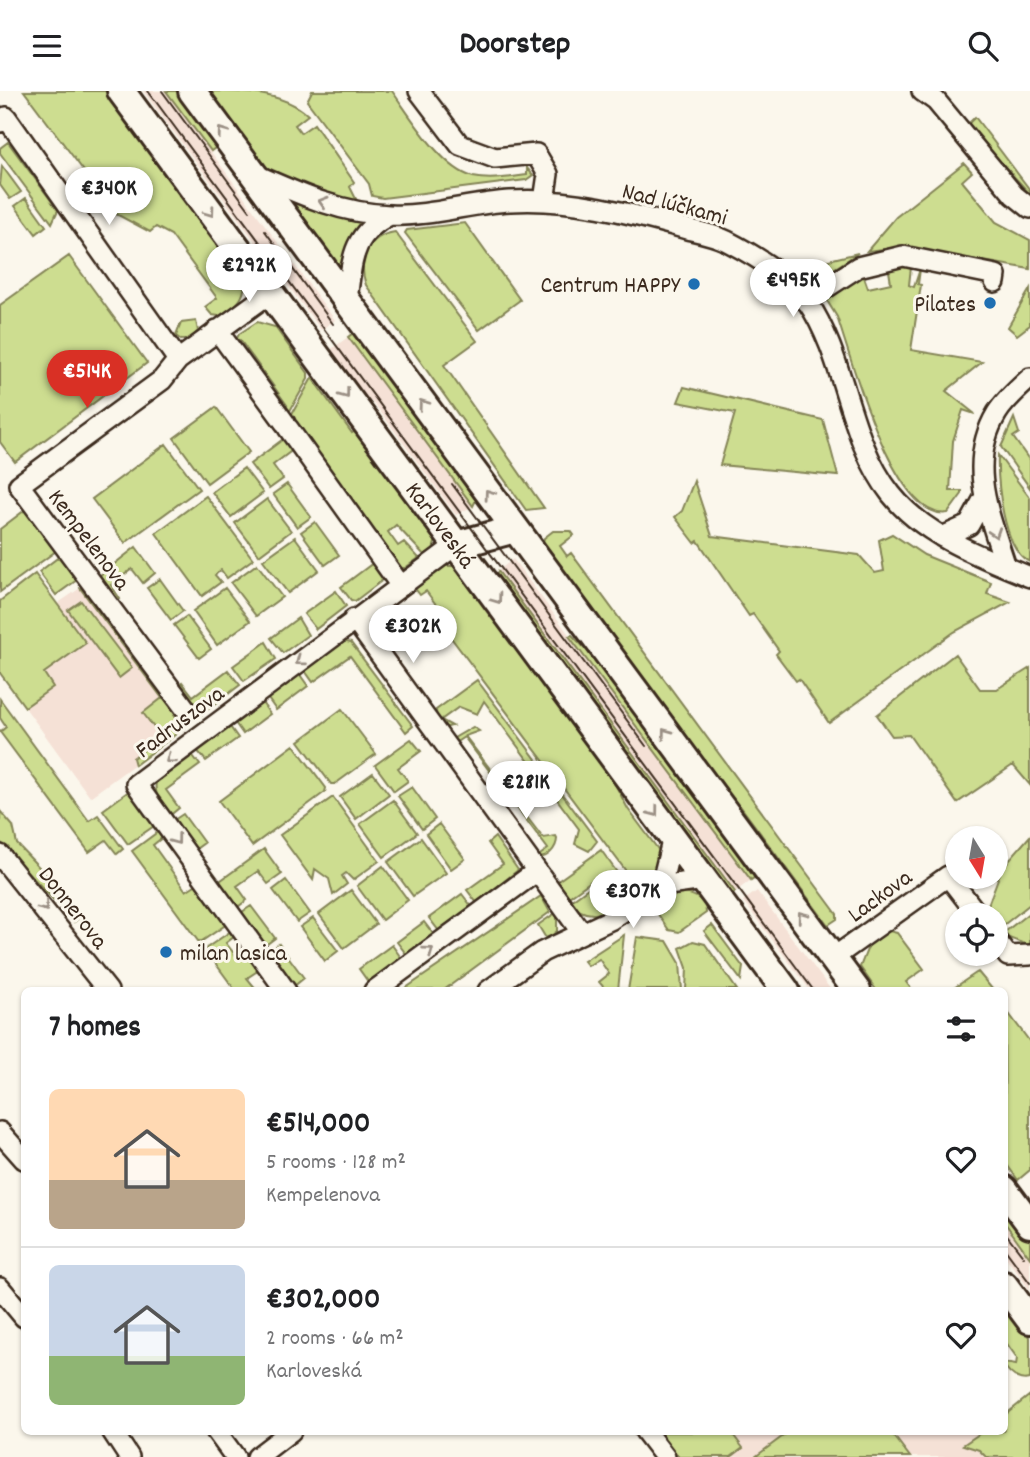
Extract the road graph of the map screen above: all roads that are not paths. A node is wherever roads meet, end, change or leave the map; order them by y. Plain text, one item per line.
1 (121, 91) edge
2 (192, 91) edge
3 (419, 91) edge
4 (922, 91) edge
5 (0, 122) edge
6 (253, 174) junction
7 (544, 201) junction
8 (1030, 208) edge
9 (390, 215) junction
10 (995, 282) dead end
11 (270, 293) junction
12 (347, 300) junction
13 (806, 300) junction
14 (217, 330) junction
15 (178, 360) junction
16 (1030, 378) edge
17 (984, 498) junction
18 (515, 529) junction
19 (942, 537) junction
20 (456, 545) junction
21 (1006, 567) junction
22 (1030, 577) edge
23 (401, 586) junction
24 (354, 619) junction
25 (185, 708) dead end
26 (673, 837) junction
27 (0, 855) edge
28 (537, 871) junction
29 (704, 880) junction
30 (661, 886) junction
31 (969, 903) edge
32 (582, 933) junction
33 (1030, 955) edge
34 (1008, 956) edge
35 (833, 958) junction
36 (105, 987) edge
37 (283, 987) edge
38 (379, 987) edge
39 (494, 987) edge
40 (783, 987) edge
41 (854, 987) edge
42 (0, 1132) edge
43 (21, 1156) edge
44 (1008, 1194) edge
45 (1030, 1224) edge
46 (0, 1287) edge
47 (1008, 1290) edge
48 (21, 1313) edge
49 (1030, 1319) edge
50 (115, 1435) edge
51 (219, 1435) edge
52 (286, 1435) edge
53 (648, 1435) edge
54 (129, 1457) edge
55 (235, 1457) edge
56 (257, 1457) edge
57 (664, 1457) edge

1 -> 11 main road, Karloveská
6 -> 2 main road
3 - 7 street
4 - 8 street
5 - 15 street
9 -> 6 street, Nad lúčkami
6 - 12 main road
7 - 9 street, Nad lúčkami
7 - 13 street, Nad lúčkami
9 - 12 street
10 - 13 street
11 - 14 street, Kempelenova
11 -> 20 main road, Karloveská
18 -> 12 main road
13 - 19 street, Nad lúčkami
14 - 15 street, Kempelenova
14 - 23 street
15 - 25 street, Kempelenova
16 - 17 street
17 - 19 street
17 -> 21 street
18 - 20 main road
35 -> 18 main road
19 - 21 street, Nad lúčkami
20 - 23 street
20 -> 26 main road, Karloveská
21 - 22 street, Nad lúčkami
23 - 24 street
24 - 28 street
24 -> 37 street, Fadruszova
26 - 29 main road, Karloveská
26 - 30 street
27 -> 36 street, Donnerova
28 - 32 street
38 -> 28 street
29 - 30 street
29 - 40 main road, Karloveská
30 - 32 street
31 - 35 street, Lackova
32 - 39 street
33 - 34 street
35 - 41 main road
42 - 43 street
44 - 45 main road
46 - 48 street
47 - 49 main road
50 - 54 street
51 - 55 street
52 - 56 street
53 - 57 street

